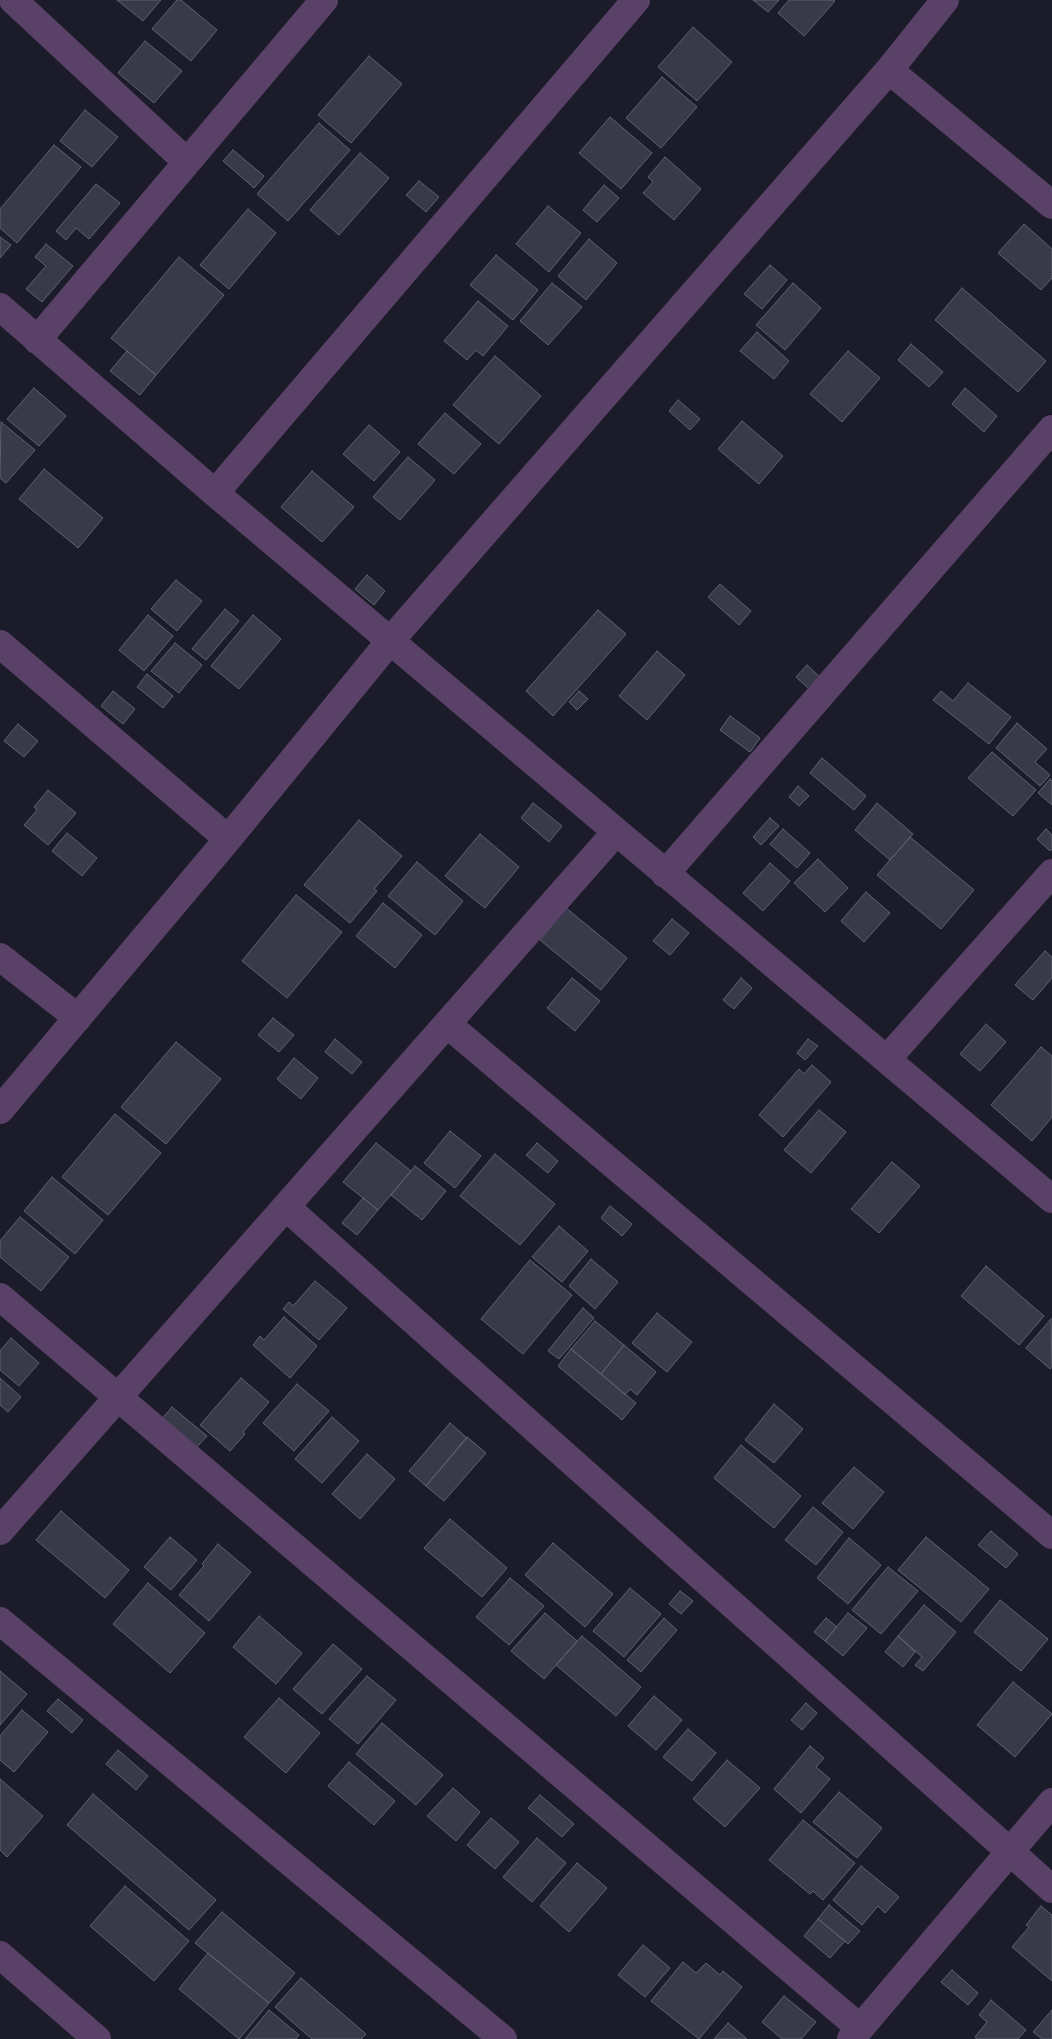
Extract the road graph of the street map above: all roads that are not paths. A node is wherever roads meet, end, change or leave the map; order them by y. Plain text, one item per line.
1 (7, 0) edge
2 (13, 0) edge
3 (324, 0) edge
4 (636, 0) edge
5 (945, 0) edge
6 (0, 8) edge
7 (889, 70) junction
8 (187, 162) junction
9 (1052, 205) edge
10 (0, 307) edge
11 (37, 340) junction
12 (1052, 429) edge
13 (215, 493) junction
14 (390, 641) junction
15 (0, 644) edge
16 (616, 832) junction
17 (228, 839) junction
18 (1052, 873) edge
19 (665, 874) junction
20 (0, 957) edge
21 (78, 1018) junction
22 (447, 1024) junction
23 (887, 1059) junction
24 (0, 1110) edge
25 (1052, 1199) edge
26 (286, 1207) junction
27 (0, 1297) edge
28 (117, 1398) junction
29 (0, 1531) edge
30 (1052, 1535) edge
31 (0, 1621) edge
32 (1052, 1802) edge
33 (1010, 1852) junction
34 (1052, 1889) edge
35 (0, 1955) edge
36 (856, 2034) edge
37 (97, 2039) edge
38 (503, 2039) edge

1 - 6 street
2 - 8 street
3 - 8 street
4 - 13 street
5 - 7 street
7 - 9 street
7 - 14 street
8 - 11 street
10 - 11 street
11 - 13 street
12 - 19 street
13 - 14 street
14 - 16 street
14 - 17 street
15 - 17 street
16 - 19 street
16 - 22 street
17 - 21 street
18 - 23 street
19 - 23 street
20 - 21 street
21 - 24 street
22 - 26 street
22 - 30 street
23 - 25 street
26 - 28 street
26 - 33 street
27 - 28 street
28 - 29 street
28 - 36 street
31 - 38 street
32 - 33 street
33 - 34 street
33 - 36 street
35 - 37 street

